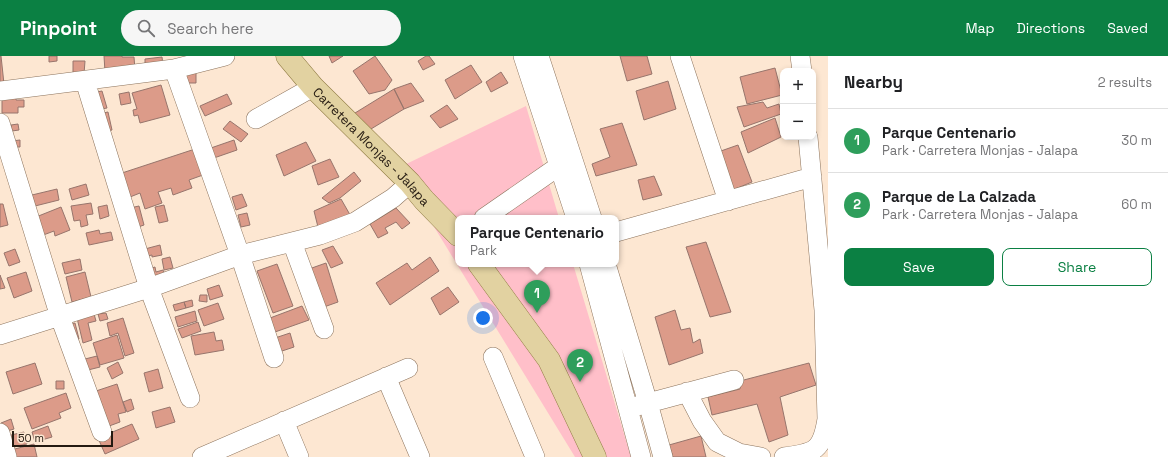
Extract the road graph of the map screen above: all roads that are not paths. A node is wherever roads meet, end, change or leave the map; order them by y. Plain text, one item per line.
1 (225, 56) edge
2 (287, 56) edge
3 (523, 56) edge
4 (539, 56) edge
5 (680, 56) edge
6 (800, 56) edge
7 (802, 68) edge
8 (174, 69) junction
9 (85, 81) junction
10 (313, 87) junction
11 (0, 91) edge
12 (256, 119) dead end
13 (0, 123) edge
14 (808, 140) edge
15 (559, 166) junction
16 (812, 177) junction
17 (410, 183) junction
18 (728, 201) junction
19 (488, 215) edge
20 (575, 215) edge
21 (591, 215) edge
22 (822, 221) edge
23 (619, 231) edge
24 (455, 232) edge
25 (292, 242) junction
26 (240, 255) junction
27 (482, 267) edge
28 (589, 267) edge
29 (607, 267) edge
30 (149, 288) junction
31 (60, 316) junction
32 (324, 329) dead end
33 (0, 335) edge
34 (493, 357) dead end
35 (274, 358) dead end
36 (408, 368) dead end
37 (386, 377) junction
38 (734, 380) dead end
39 (687, 392) junction
40 (190, 398) dead end
41 (648, 403) junction
42 (628, 408) junction
43 (284, 422) junction
44 (102, 432) dead end
45 (0, 436) edge
46 (7, 457) edge
47 (202, 457) edge
48 (300, 457) edge
49 (420, 457) edge
50 (535, 457) edge
51 (595, 457) edge
52 (641, 457) edge
53 (663, 457) edge
54 (761, 457) edge
55 (784, 457) edge

1 - 8 street
2 - 10 main road, Carretera Monjas - Jalapa
3 - 15 street
4 - 21 street
5 - 18 street
6 - 7 street
8 - 9 street
8 - 26 street
9 - 11 street
9 - 30 street
10 - 12 street
10 - 17 main road, Carretera Monjas - Jalapa
13 - 31 street
14 - 16 street
15 - 19 street
15 - 20 street
16 - 18 street
16 - 22 street
17 - 24 main road, Carretera Monjas - Jalapa
17 - 25 street
18 - 23 street
22 - 55 street
25 - 26 street
25 - 32 street
26 - 30 street
26 - 35 street
27 - 51 main road
28 - 42 street
29 - 41 street
30 - 31 street
30 - 40 street
31 - 33 street
31 - 44 street
34 - 50 street
36 - 37 street
37 - 43 street
37 - 49 street
38 - 39 street
39 - 41 street
39 - 54 street
41 - 42 street
41 - 53 street
42 - 52 street
43 - 47 street
43 - 48 street
45 - 46 street

